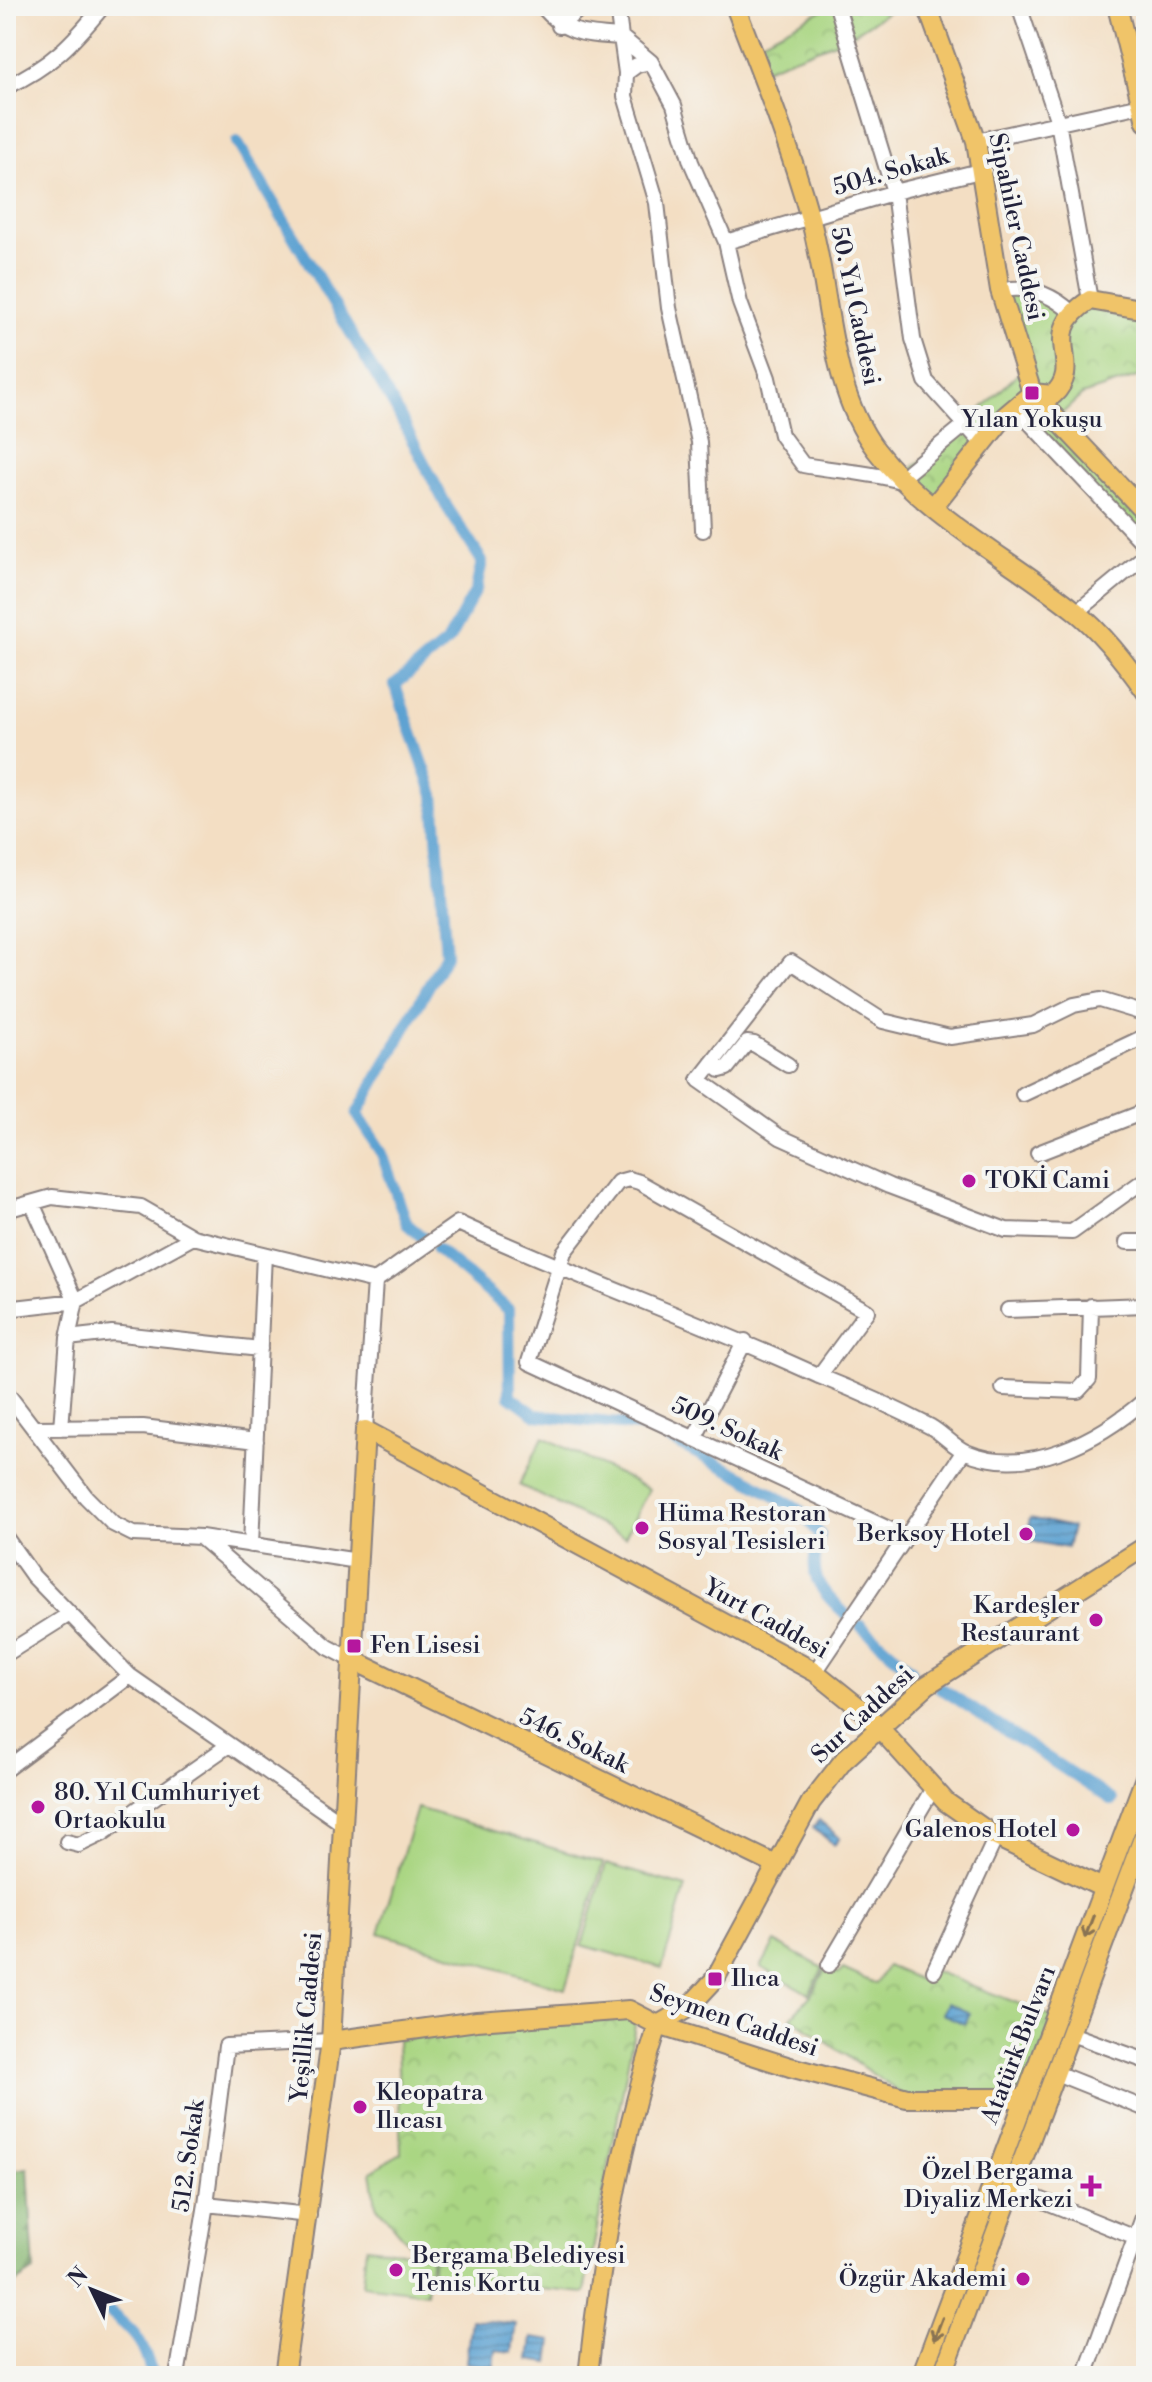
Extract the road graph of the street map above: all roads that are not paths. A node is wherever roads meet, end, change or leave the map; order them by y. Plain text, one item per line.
1 (103, 6) edge
2 (542, 6) edge
3 (583, 6) edge
4 (617, 6) edge
5 (735, 6) edge
6 (837, 6) edge
7 (927, 6) edge
8 (1019, 6) edge
9 (1117, 6) edge
10 (559, 26) junction
11 (621, 37) junction
12 (651, 62) junction
13 (626, 73) junction
14 (6, 87) edge
15 (1145, 110) edge
16 (1058, 122) junction
17 (976, 141) junction
18 (984, 170) junction
19 (894, 192) junction
20 (811, 219) junction
21 (726, 242) junction
22 (1011, 289) dead end
23 (1090, 300) junction
24 (1146, 310) edge
25 (1071, 312) junction
26 (1032, 393) junction
27 (1015, 407) junction
28 (966, 424) junction
29 (982, 443) junction
30 (907, 476) junction
31 (933, 507) junction
32 (1146, 513) edge
33 (703, 530) dead end
34 (1146, 546) edge
35 (1146, 555) edge
36 (1077, 612) junction
37 (1146, 692) edge
38 (1146, 1014) edge
39 (1146, 1036) edge
40 (712, 1063) junction
41 (788, 1065) dead end
42 (1023, 1094) dead end
43 (1146, 1111) edge
44 (1038, 1153) dead end
45 (1146, 1179) edge
46 (32, 1203) junction
47 (6, 1210) edge
48 (193, 1237) junction
49 (1127, 1242) dead end
50 (1146, 1242) edge
51 (264, 1254) junction
52 (558, 1269) junction
53 (375, 1281) junction
54 (76, 1301) junction
55 (1146, 1305) edge
56 (1091, 1306) junction
57 (6, 1309) edge
58 (1008, 1310) dead end
59 (68, 1338) junction
60 (745, 1341) junction
61 (260, 1349) junction
62 (819, 1376) junction
63 (6, 1378) edge
64 (1003, 1388) dead end
65 (11, 1397) edge
66 (1146, 1399) edge
67 (35, 1428) junction
68 (61, 1428) junction
69 (365, 1430) junction
70 (694, 1439) junction
71 (256, 1441) junction
72 (964, 1451) junction
73 (201, 1537) junction
74 (906, 1537) junction
75 (8, 1545) edge
76 (251, 1545) junction
77 (1146, 1546) edge
78 (358, 1561) junction
79 (68, 1615) junction
80 (6, 1654) edge
81 (353, 1660) junction
82 (815, 1672) junction
83 (130, 1676) junction
84 (879, 1729) junction
85 (229, 1745) junction
86 (6, 1769) edge
87 (1146, 1775) edge
88 (932, 1790) junction
89 (343, 1824) junction
90 (1145, 1833) edge
91 (996, 1837) junction
92 (67, 1842) dead end
93 (774, 1864) junction
94 (1103, 1888) junction
95 (829, 1965) dead end
96 (934, 1971) dead end
97 (658, 2025) junction
98 (1071, 2034) junction
99 (331, 2041) junction
100 (1146, 2061) edge
101 (1056, 2073) junction
102 (1024, 2098) junction
103 (1146, 2109) edge
104 (1012, 2188) junction
105 (206, 2204) junction
106 (1146, 2209) edge
107 (309, 2215) junction
108 (1136, 2238) junction
109 (177, 2376) edge
110 (284, 2376) edge
111 (588, 2376) edge
112 (921, 2376) edge
113 (942, 2376) edge
114 (1085, 2376) edge

1 - 14 street
2 - 10 street
3 - 10 street
4 - 11 street
5 - 20 main road, 50. Yıl Caddesi
6 - 19 street
7 - 17 main road, Sipahiler Caddesi
8 - 16 street
9 - 15 main road
10 - 11 street
11 - 12 street
11 - 13 street
12 - 13 street
12 - 21 street
13 - 33 street
15 - 16 street
16 - 17 street
16 - 23 street
17 - 18 main road, Sipahiler Caddesi
18 - 19 street, 504. Sokak
18 - 26 main road, Sipahiler Caddesi
19 - 20 street, 504. Sokak
19 - 28 street
20 - 21 street, 504. Sokak
20 - 30 main road, 50. Yıl Caddesi
21 - 30 street
22 - 25 street
23 - 24 main road
23 - 25 main road
25 - 26 main road
26 - 27 main road
26 - 32 main road, Sipahiler Caddesi
27 - 29 main road
27 - 34 street
28 - 29 street
28 - 30 street
29 - 31 main road
30 - 31 main road, 50. Yıl Caddesi
31 - 36 main road, 50. Yıl Caddesi
35 - 36 street
36 - 37 main road, 50. Yıl Caddesi
38 - 40 street
39 - 42 street
40 - 41 street
40 - 45 street
43 - 44 street
46 - 47 street
46 - 48 street
46 - 54 street
48 - 51 street
48 - 54 street
49 - 50 street
51 - 53 street
51 - 61 street
52 - 53 street
52 - 60 street
52 - 62 street
52 - 70 street, 509. Sokak
53 - 69 street
54 - 57 street
54 - 59 street
55 - 56 street
56 - 58 street
56 - 64 street
59 - 61 street
59 - 68 street
60 - 62 street
60 - 70 street
61 - 71 street
62 - 72 street
63 - 65 street
65 - 67 street
66 - 72 street
67 - 68 street
67 - 73 street
68 - 71 street
69 - 78 main road
69 - 82 main road, Yurt Caddesi
70 - 74 street, 509. Sokak
71 - 76 street
72 - 74 street
73 - 76 street
73 - 81 street
74 - 82 street
75 - 79 street
76 - 78 street
77 - 84 main road, Sur Caddesi
78 - 81 main road
79 - 80 street
79 - 83 street
81 - 89 main road, Yeşillik Caddesi
81 - 93 main road, 546. Sokak
82 - 84 main road, Yurt Caddesi
83 - 85 street
83 - 86 street
84 - 88 main road, Yurt Caddesi
84 - 93 main road, Sur Caddesi
85 - 89 street
85 - 92 street
87 - 94 main road, Atatürk Bulvarı
88 - 91 main road, Yurt Caddesi
88 - 95 street
89 - 99 main road, Yeşillik Caddesi
90 - 98 main road, Atatürk Bulvarı
91 - 94 main road, Yurt Caddesi
91 - 96 street
93 - 97 main road, Sur Caddesi
94 -> 102 main road, Atatürk Bulvarı
97 - 99 main road, Seymen Caddesi
97 - 102 main road, Seymen Caddesi
97 - 111 main road
98 - 100 street
98 - 101 main road, Atatürk Bulvarı
99 - 105 street, 512. Sokak
99 - 107 main road, Yeşillik Caddesi
101 - 103 street
101 - 104 main road, Atatürk Bulvarı
102 -> 112 main road, Atatürk Bulvarı
104 - 108 street
104 - 113 main road, Atatürk Bulvarı
105 - 107 street
105 - 109 street, 512. Sokak
106 - 108 street
107 - 110 main road, Yeşillik Caddesi
108 - 114 street

